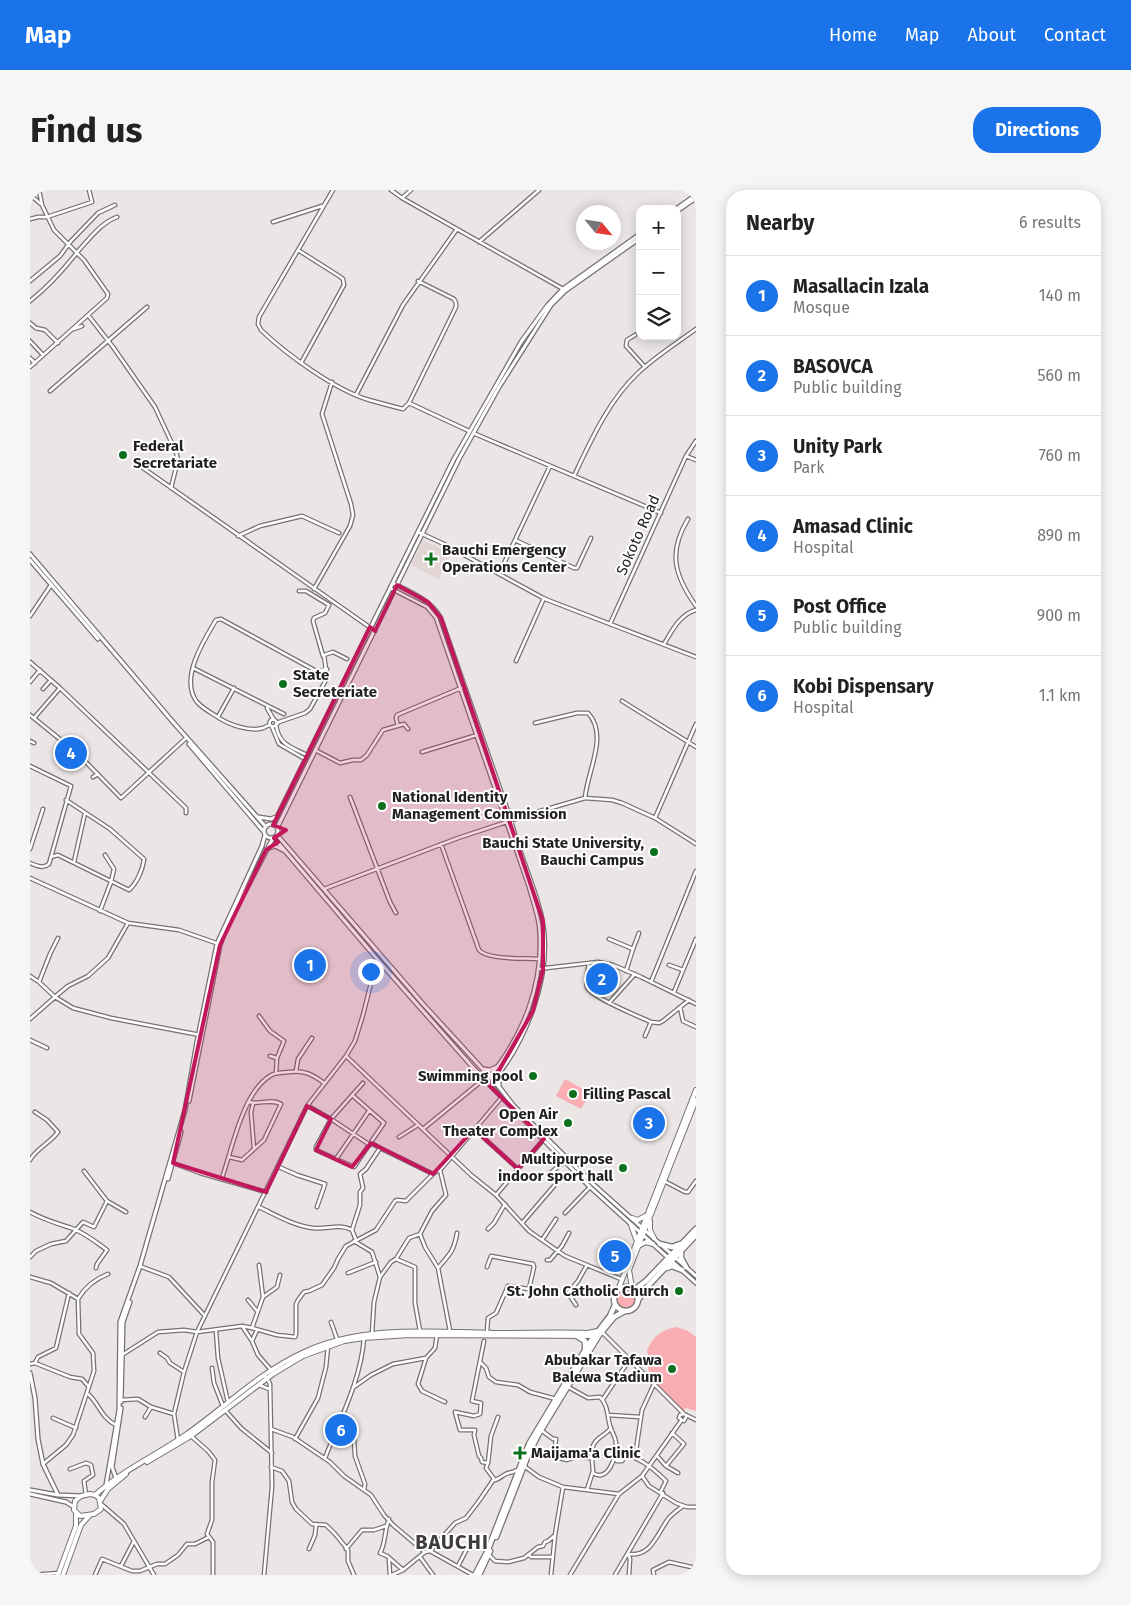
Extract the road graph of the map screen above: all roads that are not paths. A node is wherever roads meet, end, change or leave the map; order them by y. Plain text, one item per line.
1 (39, 190) edge
2 (89, 190) edge
3 (333, 190) edge
4 (391, 190) edge
5 (411, 190) edge
6 (539, 190) edge
7 (30, 195) edge
8 (696, 196) edge
9 (402, 198) junction
10 (42, 205) junction
11 (115, 205) dead end
12 (324, 206) junction
13 (681, 207) edge
14 (47, 217) junction
15 (117, 217) dead end
16 (30, 219) edge
17 (272, 222) dead end
18 (457, 229) junction
19 (636, 239) edge
20 (479, 242) junction
21 (68, 244) junction
22 (298, 250) junction
23 (77, 253) junction
24 (30, 281) edge
25 (418, 282) junction
26 (564, 290) junction
27 (30, 302) edge
28 (147, 307) dead end
29 (88, 315) junction
30 (30, 323) edge
31 (82, 326) dead end
32 (696, 328) edge
33 (73, 329) junction
34 (635, 335) dead end
35 (108, 340) junction
36 (30, 341) edge
37 (58, 343) junction
38 (43, 355) junction
39 (30, 358) edge
40 (301, 362) junction
41 (35, 363) junction
42 (30, 367) edge
43 (645, 367) junction
44 (332, 382) junction
45 (50, 391) dead end
46 (356, 394) junction
47 (409, 403) junction
48 (471, 432) junction
49 (696, 441) edge
50 (686, 456) junction
51 (696, 460) edge
52 (550, 466) junction
53 (142, 468) dead end
54 (574, 476) junction
55 (170, 488) junction
56 (660, 513) junction
57 (688, 519) dead end
58 (340, 533) dead end
59 (420, 533) junction
60 (238, 536) junction
61 (591, 538) dead end
62 (515, 540) junction
63 (30, 554) edge
64 (30, 560) edge
65 (499, 574) junction
66 (395, 584) junction
67 (51, 585) junction
68 (314, 589) junction
69 (392, 589) junction
70 (299, 591) dead end
71 (544, 598) junction
72 (696, 606) edge
73 (696, 610) edge
74 (30, 616) edge
75 (610, 624) junction
76 (370, 627) junction
77 (375, 630) junction
78 (664, 644) junction
79 (323, 656) junction
80 (696, 657) edge
81 (347, 659) dead end
82 (516, 661) dead end
83 (30, 662) edge
84 (193, 668) junction
85 (326, 669) junction
86 (40, 670) junction
87 (51, 680) junction
88 (30, 682) edge
89 (60, 688) junction
90 (234, 688) junction
91 (461, 688) junction
92 (43, 690) dead end
93 (622, 701) dead end
94 (266, 706) junction
95 (284, 714) dead end
96 (30, 715) edge
97 (271, 716) junction
98 (218, 717) junction
99 (34, 718) junction
100 (277, 722) junction
101 (535, 723) dead end
102 (271, 724) junction
103 (696, 724) edge
104 (398, 726) junction
105 (408, 729) dead end
106 (477, 735) junction
107 (185, 739) junction
108 (30, 741) edge
109 (688, 742) junction
110 (34, 743) dead end
111 (696, 747) edge
112 (315, 750) junction
113 (422, 752) dead end
114 (307, 755) junction
115 (305, 759) junction
116 (30, 766) edge
117 (149, 773) junction
118 (98, 774) junction
119 (94, 778) dead end
120 (350, 797) dead end
121 (585, 798) junction
122 (66, 800) junction
123 (43, 809) dead end
124 (86, 813) junction
125 (186, 813) dead end
126 (258, 817) junction
127 (277, 817) junction
128 (655, 818) junction
129 (511, 820) junction
130 (506, 822) junction
131 (273, 824) junction
132 (266, 826) junction
133 (277, 828) junction
134 (264, 834) junction
135 (275, 837) junction
136 (441, 844) junction
137 (696, 844) edge
138 (30, 849) edge
139 (266, 850) junction
140 (285, 851) junction
141 (105, 855) dead end
142 (51, 857) junction
143 (74, 862) junction
144 (30, 863) edge
145 (377, 870) junction
146 (696, 870) edge
147 (30, 878) edge
148 (111, 882) junction
149 (324, 889) junction
150 (100, 910) junction
151 (396, 913) dead end
152 (128, 923) junction
153 (639, 933) dead end
154 (58, 938) dead end
155 (609, 939) dead end
156 (696, 939) edge
157 (219, 944) junction
158 (633, 949) junction
159 (377, 959) junction
160 (539, 959) junction
161 (589, 963) junction
162 (669, 965) dead end
163 (538, 969) junction
164 (543, 970) junction
165 (683, 970) junction
166 (626, 971) junction
167 (635, 974) junction
168 (30, 976) edge
169 (39, 982) junction
170 (651, 982) junction
171 (674, 992) junction
172 (56, 996) junction
173 (689, 1000) junction
174 (609, 1003) junction
175 (696, 1004) edge
176 (680, 1008) junction
177 (259, 1016) dead end
178 (30, 1019) edge
179 (651, 1022) junction
180 (696, 1027) edge
181 (200, 1035) junction
182 (645, 1036) dead end
183 (312, 1038) dead end
184 (30, 1040) edge
185 (47, 1048) dead end
186 (270, 1056) dead end
187 (346, 1056) junction
188 (277, 1058) junction
189 (497, 1067) junction
190 (481, 1068) junction
191 (296, 1071) junction
192 (500, 1072) junction
193 (276, 1073) junction
194 (490, 1077) junction
195 (485, 1080) junction
196 (494, 1081) junction
197 (324, 1083) junction
198 (363, 1083) dead end
199 (490, 1085) junction
200 (500, 1088) junction
201 (696, 1090) edge
202 (352, 1095) junction
203 (502, 1097) junction
204 (696, 1100) edge
205 (248, 1102) junction
206 (253, 1104) junction
207 (307, 1106) junction
208 (369, 1111) junction
209 (35, 1112) dead end
210 (331, 1119) junction
211 (528, 1121) junction
212 (418, 1125) junction
213 (423, 1129) junction
214 (474, 1129) junction
215 (353, 1133) junction
216 (399, 1137) dead end
217 (544, 1139) junction
218 (371, 1144) junction
219 (380, 1148) junction
220 (254, 1150) junction
221 (452, 1156) junction
222 (229, 1157) junction
223 (336, 1159) junction
224 (30, 1160) edge
225 (565, 1161) junction
226 (173, 1163) junction
227 (279, 1167) junction
228 (518, 1168) junction
229 (440, 1170) junction
230 (84, 1171) dead end
231 (434, 1174) junction
232 (548, 1175) dead end
233 (222, 1178) junction
234 (664, 1181) junction
235 (696, 1181) edge
236 (592, 1185) junction
237 (554, 1186) dead end
238 (266, 1192) junction
239 (496, 1195) junction
240 (107, 1201) junction
241 (505, 1204) junction
242 (259, 1207) junction
243 (317, 1207) dead end
244 (30, 1212) edge
245 (126, 1212) dead end
246 (565, 1213) dead end
247 (649, 1214) junction
248 (632, 1218) junction
249 (556, 1219) dead end
250 (523, 1222) junction
251 (631, 1225) junction
252 (643, 1229) junction
253 (696, 1229) edge
254 (75, 1230) junction
255 (352, 1230) junction
256 (488, 1230) dead end
257 (457, 1233) dead end
258 (569, 1233) dead end
259 (420, 1234) junction
260 (641, 1234) junction
261 (696, 1235) edge
262 (654, 1238) junction
263 (355, 1240) junction
264 (542, 1240) junction
265 (683, 1242) junction
266 (637, 1244) junction
267 (652, 1244) junction
268 (660, 1244) junction
269 (558, 1251) junction
270 (681, 1251) junction
271 (30, 1257) edge
272 (672, 1257) junction
273 (396, 1259) junction
274 (547, 1260) dead end
275 (376, 1262) junction
276 (259, 1265) dead end
277 (587, 1265) junction
278 (142, 1267) junction
279 (96, 1268) dead end
280 (438, 1268) junction
281 (488, 1268) dead end
282 (684, 1268) junction
283 (664, 1269) junction
284 (348, 1273) dead end
285 (108, 1274) dead end
286 (280, 1275) dead end
287 (696, 1276) edge
288 (30, 1277) edge
289 (380, 1277) junction
290 (621, 1279) junction
291 (696, 1283) edge
292 (633, 1289) junction
293 (618, 1290) junction
294 (69, 1293) junction
295 (263, 1297) junction
296 (78, 1299) junction
297 (248, 1300) dead end
298 (638, 1300) junction
299 (576, 1305) dead end
300 (615, 1305) junction
301 (257, 1311) junction
302 (625, 1311) junction
303 (205, 1316) junction
304 (331, 1322) dead end
305 (242, 1326) junction
306 (252, 1328) junction
307 (216, 1330) junction
308 (257, 1330) junction
309 (420, 1331) junction
310 (197, 1332) junction
311 (450, 1332) junction
312 (487, 1332) junction
313 (372, 1334) junction
314 (599, 1334) junction
315 (437, 1335) junction
316 (577, 1336) junction
317 (364, 1338) junction
318 (337, 1339) junction
319 (252, 1341) junction
320 (484, 1341) dead end
321 (328, 1346) junction
322 (160, 1353) dead end
323 (584, 1354) junction
324 (121, 1356) junction
325 (426, 1358) junction
326 (630, 1359) junction
327 (35, 1363) junction
328 (481, 1363) junction
329 (30, 1364) edge
330 (212, 1368) dead end
331 (271, 1370) junction
332 (184, 1372) junction
333 (30, 1375) edge
334 (265, 1377) junction
335 (654, 1384) junction
336 (257, 1385) junction
337 (89, 1387) junction
338 (354, 1387) junction
339 (568, 1387) junction
340 (32, 1388) edge
341 (270, 1390) junction
342 (88, 1394) junction
343 (556, 1399) junction
344 (603, 1399) junction
345 (121, 1400) junction
346 (228, 1402) junction
347 (445, 1402) dead end
348 (151, 1407) junction
349 (224, 1408) junction
350 (677, 1408) junction
351 (174, 1414) junction
352 (608, 1415) junction
353 (145, 1417) dead end
354 (498, 1417) dead end
355 (640, 1417) junction
356 (53, 1418) dead end
357 (684, 1418) junction
358 (696, 1420) edge
359 (116, 1425) junction
360 (76, 1428) junction
361 (611, 1428) junction
362 (272, 1430) junction
363 (541, 1430) junction
364 (672, 1433) junction
365 (334, 1434) junction
366 (191, 1436) junction
367 (295, 1439) junction
368 (178, 1440) junction
369 (272, 1453) junction
370 (615, 1454) junction
371 (657, 1456) junction
372 (635, 1457) junction
373 (325, 1458) junction
374 (591, 1458) junction
375 (488, 1463) junction
376 (43, 1464) junction
377 (522, 1466) junction
378 (666, 1466) junction
379 (272, 1467) junction
380 (649, 1467) junction
381 (70, 1469) dead end
382 (593, 1470) junction
383 (678, 1473) dead end
384 (642, 1476) junction
385 (116, 1478) junction
386 (494, 1479) junction
387 (106, 1485) junction
388 (563, 1487) junction
389 (364, 1490) junction
390 (587, 1491) junction
391 (30, 1492) edge
392 (661, 1493) junction
393 (95, 1494) junction
394 (619, 1494) junction
395 (58, 1495) junction
396 (84, 1495) junction
397 (101, 1502) junction
398 (683, 1506) junction
399 (696, 1507) edge
400 (74, 1510) junction
401 (109, 1511) junction
402 (97, 1513) junction
403 (90, 1516) junction
404 (389, 1519) junction
405 (316, 1525) junction
406 (386, 1526) junction
407 (555, 1535) junction
408 (209, 1537) junction
409 (134, 1541) junction
410 (470, 1543) dead end
411 (309, 1549) dead end
412 (346, 1549) junction
413 (430, 1551) junction
414 (425, 1552) junction
415 (628, 1554) junction
416 (489, 1555) junction
417 (529, 1555) junction
418 (387, 1556) junction
419 (420, 1557) junction
420 (553, 1557) junction
421 (121, 1566) junction
422 (458, 1566) junction
423 (151, 1568) junction
424 (696, 1568) edge
425 (403, 1570) junction
426 (60, 1574) edge
427 (30, 1575) edge
428 (94, 1575) edge
429 (154, 1575) edge
430 (213, 1575) edge
431 (264, 1575) edge
432 (354, 1575) edge
433 (391, 1575) edge
434 (433, 1575) edge
435 (474, 1575) edge
436 (479, 1575) edge
437 (551, 1575) edge
438 (570, 1575) edge
439 (615, 1575) edge
440 (629, 1575) edge
441 (654, 1575) edge

1 - 10 street
2 - 14 street
3 - 12 street
4 - 9 street
5 - 9 street
6 - 20 street
7 - 10 street
8 - 13 street
9 - 18 street
10 - 14 street
11 - 21 street
12 - 17 street
12 - 22 street
14 - 16 street
14 - 21 street
15 - 23 street
18 - 20 street
18 - 25 street
19 - 26 street
20 - 26 street
21 - 23 street
21 - 24 street
22 - 40 street
22 - 40 street
23 - 27 street
23 - 29 street
25 - 46 street
25 - 47 street
26 - 48 street
28 - 35 street
29 - 33 street
29 - 35 street
30 - 37 street
31 - 33 street
32 - 43 street
33 - 37 street
34 - 43 street
35 - 45 street
35 - 55 street
36 - 38 street
37 - 38 street
38 - 41 street
39 - 41 street
40 - 44 street
41 - 42 street
43 - 54 street
44 - 46 street
44 - 68 street
46 - 47 street
47 - 48 street
48 - 52 street
48 - 59 street
49 - 50 street, Sokoto Road
50 - 51 street
50 - 56 street, Sokoto Road
52 - 54 street
52 - 62 street
53 - 55 street
54 - 56 street
55 - 60 street
56 - 75 street, Sokoto Road
57 - 72 street
58 - 60 street
59 - 65 street
59 - 66 street
60 - 68 street
61 - 62 street
62 - 65 street
63 - 126 street
64 - 67 street
65 - 71 street
66 - 69 street
66 - 129 street
67 - 74 street
67 - 107 street
68 - 76 street
69 - 76 street
69 - 77 street
69 - 91 street
70 - 79 street
71 - 75 street
71 - 82 street
73 - 78 street
75 - 78 street
76 - 77 street
76 - 114 street
77 - 112 street
78 - 80 street
79 - 81 street
79 - 85 street
83 - 86 street
84 - 85 street
84 - 90 street
84 - 98 street
85 - 100 street
86 - 87 street
86 - 88 street
87 - 89 street
87 - 92 street
89 - 99 street
89 - 117 street
90 - 94 street
90 - 98 street
91 - 104 street
91 - 106 street
93 - 109 street
94 - 95 street
94 - 97 street
96 - 99 street
97 - 100 street
97 - 102 street
98 - 102 street
99 - 118 street
100 - 102 street
100 - 102 street
100 - 114 street
101 - 121 street
102 - 115 street
103 - 109 street
104 - 105 street
104 - 112 street
106 - 113 street
106 - 130 street
107 - 117 street
107 - 134 street
108 - 110 street
109 - 111 street
109 - 128 street
112 - 133 street
114 - 115 street
115 - 127 street
116 - 122 street
117 - 118 street
117 - 125 street
118 - 119 street
120 - 145 street
121 - 128 street
121 - 129 street
122 - 124 street
122 - 142 street
123 - 138 street
124 - 143 street
124 - 148 street
126 - 127 street
126 - 132 street
127 - 131 street
128 - 137 street
129 - 130 street
129 - 164 street
130 - 136 street
130 - 160 street
131 - 132 street
131 - 133 street
132 - 134 street
133 - 135 street
134 - 135 street
134 - 157 street
135 - 139 street
135 - 140 street
135 - 149 street
136 - 145 street
136 - 160 street
139 - 140 street
139 - 157 street
140 - 159 street
141 - 148 street
142 - 143 street
142 - 144 street
143 - 148 street
145 - 149 street
145 - 151 street
146 - 170 street
147 - 150 street
148 - 150 street
149 - 190 street
150 - 152 street
152 - 157 street
152 - 172 street
153 - 158 street
154 - 169 street
155 - 158 street
156 - 165 street
157 - 181 street
158 - 166 street
159 - 187 street
159 - 195 street
160 - 163 street
161 - 164 street
161 - 166 street
161 - 174 street
162 - 165 street
163 - 164 street
163 - 189 street
164 - 192 street
165 - 171 street
166 - 167 street
167 - 170 street
167 - 174 street
168 - 169 street
169 - 172 street
170 - 171 street
171 - 173 street
172 - 178 street
172 - 181 street
173 - 175 street
173 - 176 street
174 - 179 street
176 - 179 street
176 - 180 street
177 - 188 street
179 - 182 street
181 - 226 street
181 - 359 street
183 - 191 street
184 - 185 street
186 - 188 street
187 - 197 street
187 - 212 street
188 - 193 street
189 - 190 street
189 - 194 street
190 - 194 street
191 - 193 street
191 - 197 street
192 - 196 street
192 - 200 street
193 - 205 street
194 - 195 street
194 - 196 street
195 - 199 street
195 - 213 street
196 - 199 street
196 - 200 street
197 - 207 street
198 - 202 street
199 - 203 street
200 - 211 street
201 - 247 main road
202 - 208 street
202 - 210 street
203 - 211 street
203 - 214 street
204 - 234 main road
205 - 206 street
205 - 222 street
206 - 220 street
206 - 220 street
207 - 210 street
207 - 227 street
208 - 215 street
208 - 218 street
209 - 224 street
210 - 215 street
210 - 223 street
211 - 217 street
211 - 236 street
212 - 213 street
212 - 216 street
213 - 221 street
214 - 221 street
214 - 228 street
215 - 218 street
215 - 223 street
217 - 225 street
217 - 228 street
218 - 219 street
218 - 223 street
219 - 231 street
219 - 255 street
220 - 222 street
221 - 229 street
221 - 239 street
222 - 233 street
225 - 232 street
225 - 236 street
226 - 233 street
226 - 278 street
227 - 238 street
227 - 243 street
228 - 239 street
229 - 231 street
229 - 259 street
230 - 240 street
231 - 263 street
233 - 238 street
234 - 235 street
234 - 247 main road
236 - 246 street
236 - 248 street
236 - 251 street
237 - 250 street
238 - 242 street
239 - 241 street
240 - 245 street
240 - 254 street
241 - 250 street
241 - 256 street
242 - 255 street
242 - 303 street
244 - 254 street
247 - 248 main road
247 - 252 main road
247 - 262 main road
248 - 252 street
249 - 264 street
250 - 264 street
251 - 260 street
251 - 266 main road
252 - 260 main road
252 - 262 street
253 - 265 highway
254 - 271 street
254 - 279 street
255 - 263 street
257 - 280 street
258 - 269 street
259 - 273 street
259 - 280 street
260 - 266 main road
260 - 267 street
261 - 270 highway
262 - 268 street
263 - 275 street
263 - 308 street
264 - 269 street
265 - 268 highway
265 - 272 highway
266 - 267 main road
266 - 290 main road
266 - 292 main road
267 - 272 street
268 - 272 street
269 - 274 street
269 - 277 street
270 - 272 highway
270 - 282 highway
272 - 282 street
272 - 283 highway
272 - 292 highway
273 - 289 street
273 - 309 street
275 - 284 street
275 - 289 street
276 - 295 street
277 - 290 street
277 - 299 street
278 - 303 street
278 - 324 street
280 - 311 street
281 - 312 street
282 - 283 highway
282 - 287 street
282 - 291 street
283 - 298 highway
285 - 296 street
286 - 295 street
288 - 294 street
289 - 313 street
290 - 293 main road
292 - 293 highway
292 - 298 highway
293 - 300 highway
294 - 296 street
294 - 327 street
295 - 301 street
296 - 337 street
297 - 301 street
298 - 302 highway
300 - 302 highway
300 - 314 highway
301 - 306 street
302 - 314 highway
303 - 310 street
304 - 318 street
305 - 306 street
305 - 307 street
305 - 319 street
306 - 308 street
307 - 310 street
307 - 346 street
308 - 319 street
309 - 311 main road
309 - 313 main road
310 - 324 street
310 - 332 street
311 - 312 main road
312 - 314 main road
313 - 318 main road
314 - 316 main road
314 - 323 highway
314 - 326 street
314 - 339 highway
315 - 316 main road
315 - 317 main road
315 - 325 street
316 - 323 highway
317 - 321 main road
317 - 338 street
318 - 331 main road
319 - 331 street
320 - 328 street
321 - 334 main road
321 - 367 street
322 - 332 street
323 - 343 highway
324 - 345 street
325 - 338 street
325 - 347 street
326 - 335 street
326 - 344 street
327 - 329 street
327 - 337 street
328 - 343 street
328 - 375 street
330 - 349 street
331 - 334 main road
332 - 351 street
333 - 340 street
334 - 336 main road
334 - 341 street
334 - 346 main road
335 - 350 street
335 - 355 street
336 - 341 street
336 - 349 main road
337 - 342 street
338 - 365 street
339 - 344 street
339 - 363 highway
340 - 376 street
341 - 362 street
342 - 359 street
342 - 360 street
343 - 377 highway
344 - 352 street
345 - 348 street
345 - 385 street
346 - 349 main road
348 - 351 street
348 - 353 street
349 - 366 main road
349 - 368 main road
349 - 369 street
350 - 357 street
350 - 357 street
351 - 368 street
352 - 355 street
352 - 361 street
354 - 375 street
355 - 372 street
356 - 360 street
357 - 358 street
357 - 364 street
359 - 387 street
360 - 376 street
361 - 370 street
361 - 374 street
362 - 367 street
362 - 369 street
363 - 374 street
363 - 377 highway
364 - 371 street
364 - 378 street
365 - 373 street
365 - 389 street
366 - 397 main road
366 - 408 street
367 - 373 street
368 - 385 main road
369 - 379 street
370 - 372 street
370 - 382 street
371 - 378 street
371 - 380 street
372 - 380 street
373 - 389 street
374 - 382 street
375 - 386 street
376 - 395 street
377 - 386 street
377 - 388 street
377 - 416 highway
377 - 435 highway
378 - 383 street
379 - 405 street
379 - 431 street
380 - 384 street
380 - 392 street
381 - 396 street
382 - 390 street
384 - 392 street
384 - 394 street
385 - 387 main road
386 - 413 street
387 - 393 main road
388 - 390 street
388 - 407 street
389 - 404 street
390 - 394 street
391 - 395 street
391 - 400 street
392 - 398 street
392 - 415 street
393 - 396 main road
393 - 397 main road
394 - 438 street
395 - 396 street
396 - 400 main road
397 - 401 street
397 - 402 main road
398 - 399 street
398 - 415 street
400 - 403 main road
400 - 426 main road
401 - 402 street
401 - 409 street
402 - 403 main road
403 - 426 main road
404 - 406 street
404 - 414 street
405 - 411 street
405 - 412 street
406 - 412 street
406 - 418 street
407 - 417 street
407 - 420 street
408 - 423 street
408 - 430 street
409 - 421 street
409 - 423 street
410 - 422 street
412 - 432 street
413 - 414 street
413 - 422 street
414 - 419 street
415 - 439 street
415 - 440 street
416 - 417 street
416 - 436 highway
417 - 420 street
418 - 425 street
418 - 433 street
419 - 425 street
419 - 434 street
420 - 437 street
421 - 423 street
421 - 428 street
422 - 435 street
423 - 429 street
424 - 441 street
425 - 433 street
426 - 427 street

